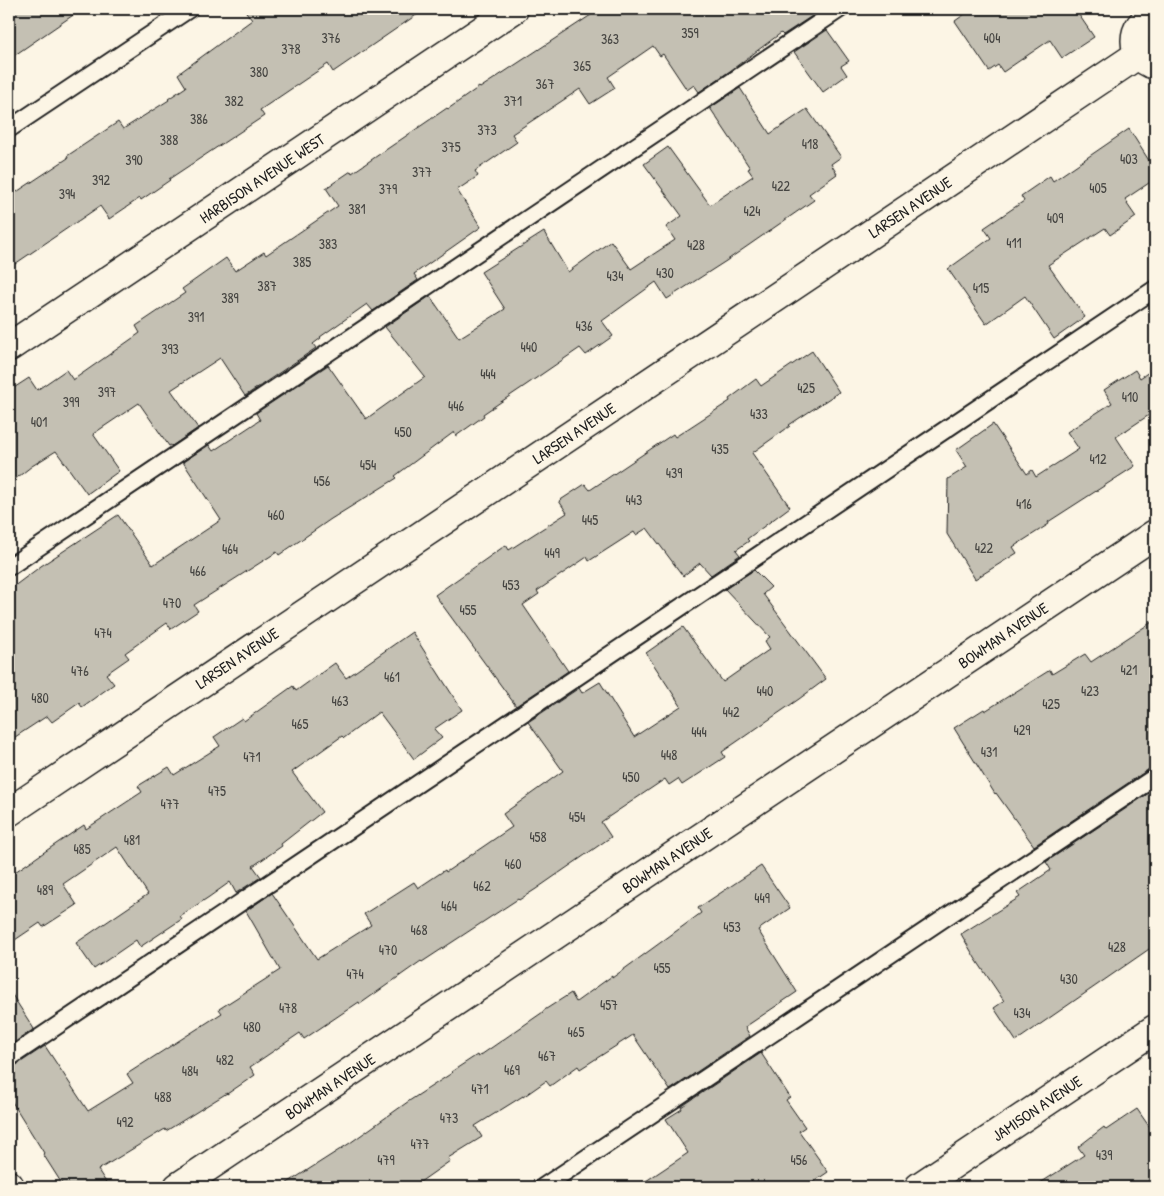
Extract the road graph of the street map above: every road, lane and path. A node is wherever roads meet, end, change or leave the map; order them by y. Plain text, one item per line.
1 (189, 9) edge
2 (514, 9) edge
3 (840, 9) edge
4 (1147, 15) edge
5 (1147, 60) edge
6 (9, 129) edge
7 (1155, 289) edge
8 (9, 347) edge
9 (1155, 534) edge
10 (9, 567) edge
11 (1155, 778) edge
12 (9, 812) edge
13 (1155, 1029) edge
14 (9, 1058) edge
15 (178, 1187) edge
16 (543, 1187) edge
17 (919, 1187) edge

1 - 6 lane
2 - 8 street, HARBISON AVENUE WEST
3 - 10 lane
4 - 5 street
5 - 12 street, LARSEN AVENUE
7 - 14 lane
9 - 15 street, BOWMAN AVENUE
11 - 16 lane
13 - 17 street, JAMISON AVENUE

